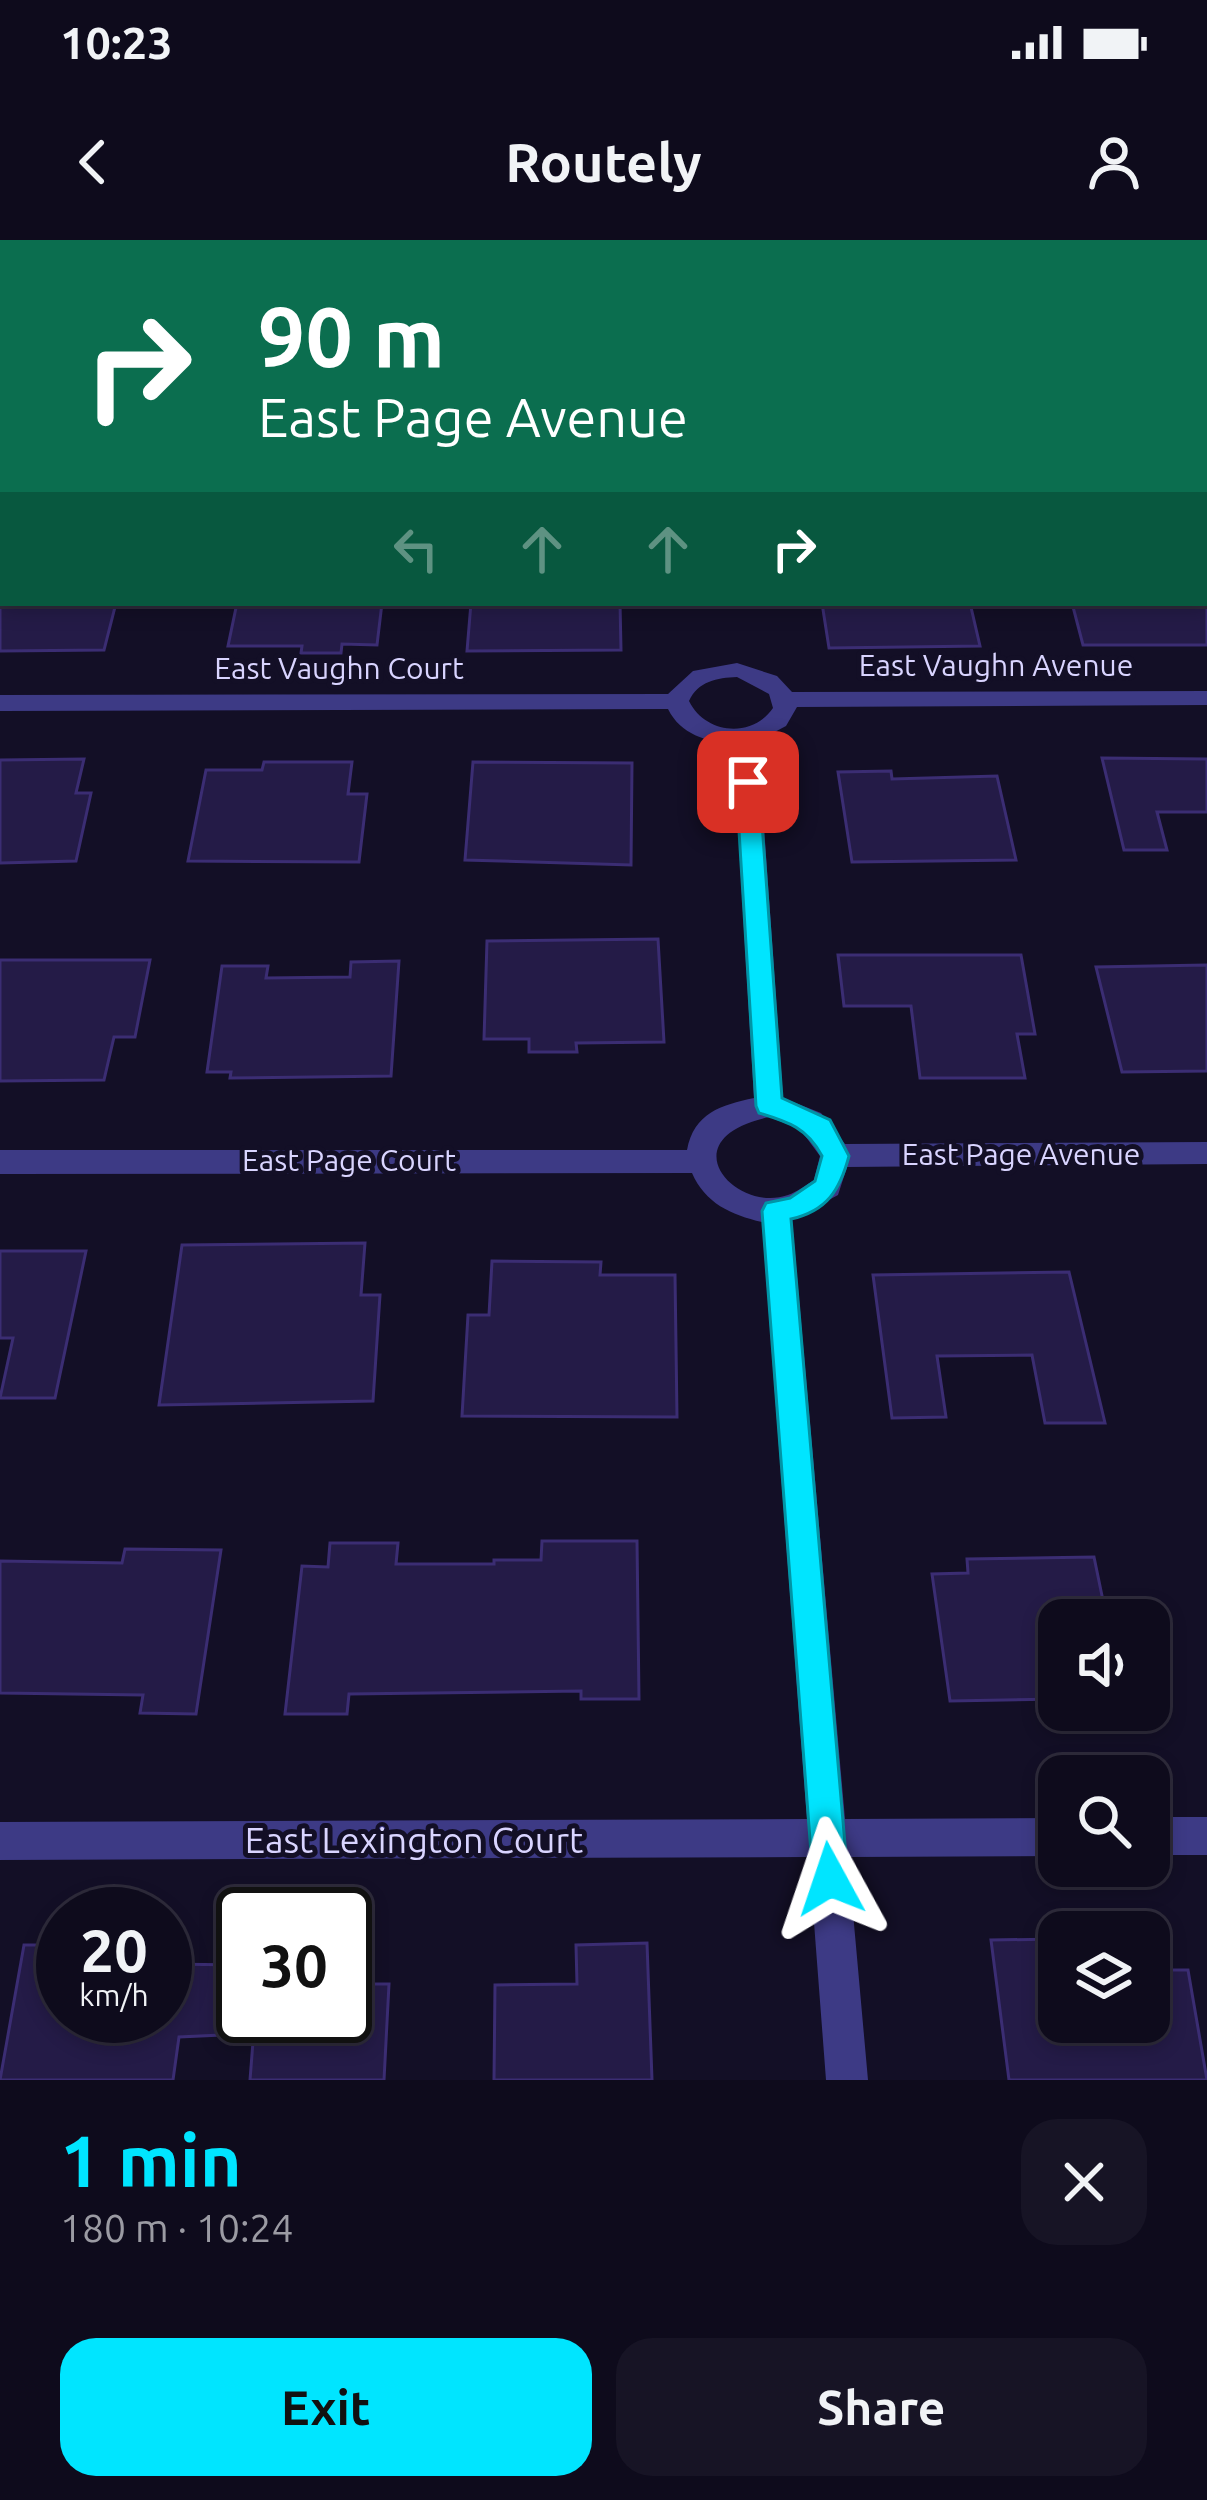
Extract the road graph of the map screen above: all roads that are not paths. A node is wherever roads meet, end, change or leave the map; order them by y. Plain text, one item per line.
1 (1207, 698) edge
2 (677, 700) junction
3 (785, 700) junction
4 (0, 703) edge
5 (745, 736) junction
6 (769, 1106) junction
7 (1207, 1154) edge
8 (836, 1156) junction
9 (698, 1161) junction
10 (0, 1162) edge
11 (776, 1211) junction
12 (1170, 1836) edge
13 (1207, 1836) edge
14 (1038, 1837) edge
15 (827, 1839) junction
16 (0, 1841) edge
17 (847, 2080) edge

1 - 3 street, East Vaughn Avenue
2 - 3 street
2 - 4 street, East Vaughn Court
2 - 5 street
3 - 5 street
5 - 6 street
6 - 8 street
6 - 9 street
7 - 8 street, East Page Avenue
8 - 11 street
9 - 10 street, East Page Court
9 - 11 street
11 - 15 street
12 - 13 street
14 - 15 street, East Lexington Court
15 - 16 street, East Lexington Court
15 - 17 street

